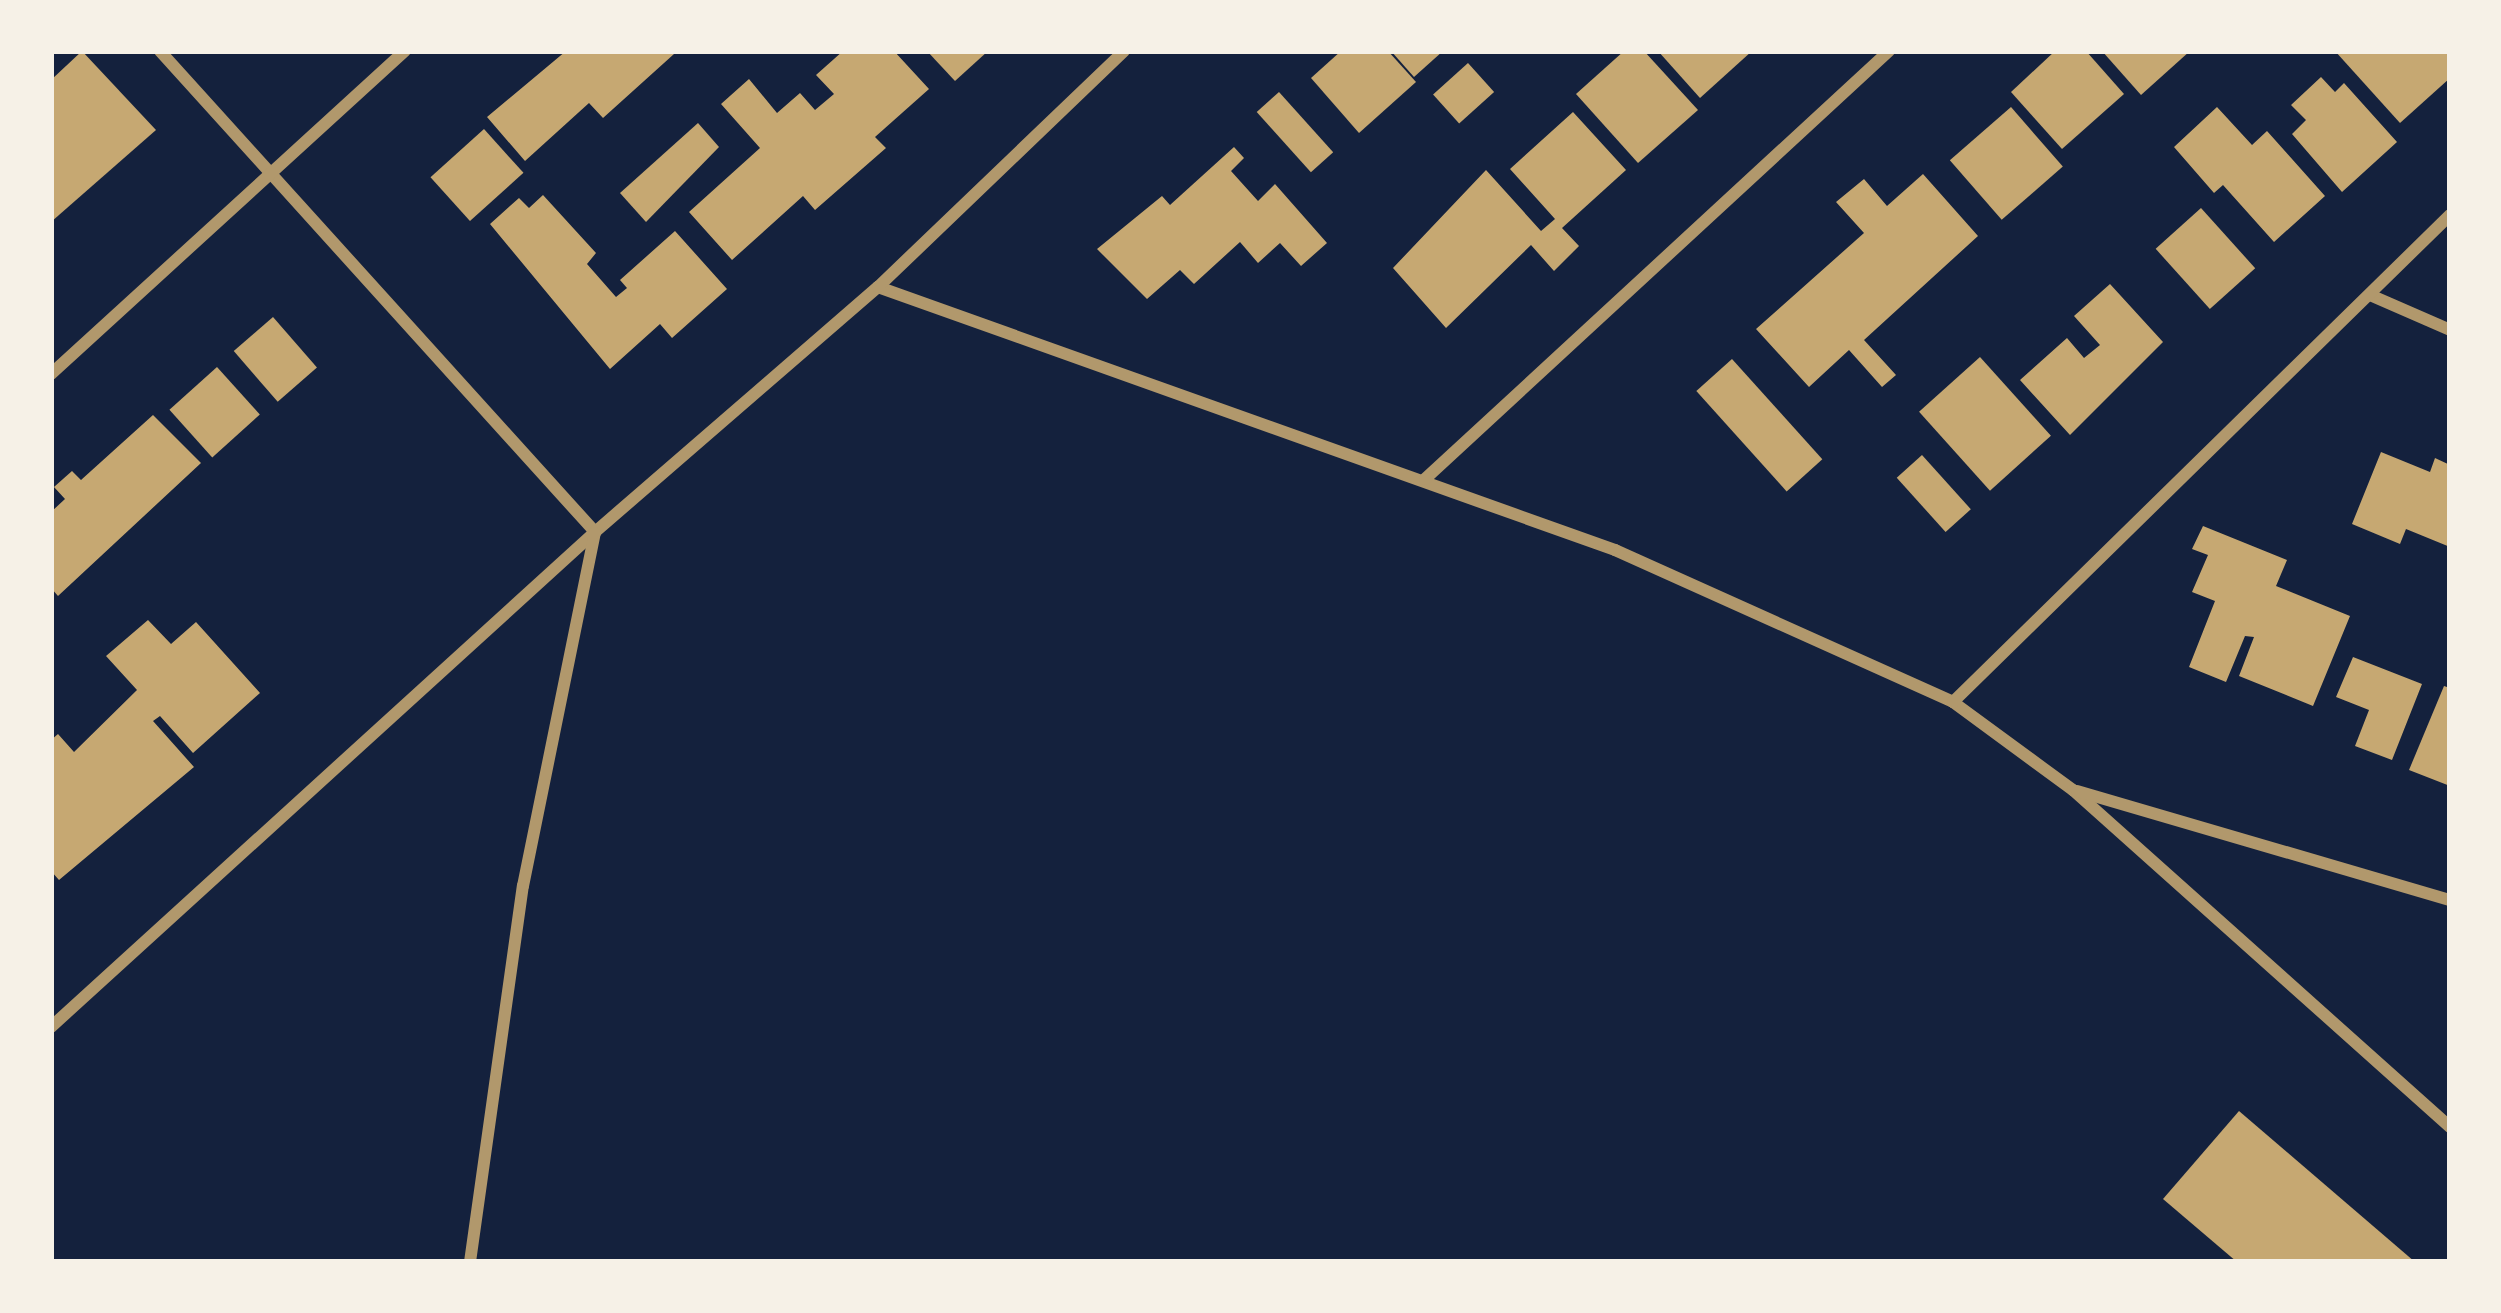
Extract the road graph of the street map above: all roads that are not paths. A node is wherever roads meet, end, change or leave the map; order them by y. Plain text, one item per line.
1 (160, 51) edge
2 (405, 51) edge
3 (1124, 51) edge
4 (1889, 51) edge
5 (274, 173) junction
6 (2450, 215) edge
7 (878, 287) junction
8 (2370, 295) junction
9 (2450, 330) edge
10 (51, 374) edge
11 (1425, 479) junction
12 (595, 532) junction
13 (1953, 703) junction
14 (2073, 790) junction
15 (2450, 900) edge
16 (51, 1027) edge
17 (2450, 1127) edge
18 (470, 1262) edge

1 - 5 street
2 - 5 street
3 - 7 street
4 - 11 street
5 - 10 street
5 - 12 street
6 - 8 street
7 - 11 street
7 - 12 street
8 - 9 street
8 - 13 street
11 - 13 street
12 - 16 street
12 - 18 street
13 - 14 street
14 - 15 street
14 - 17 street

